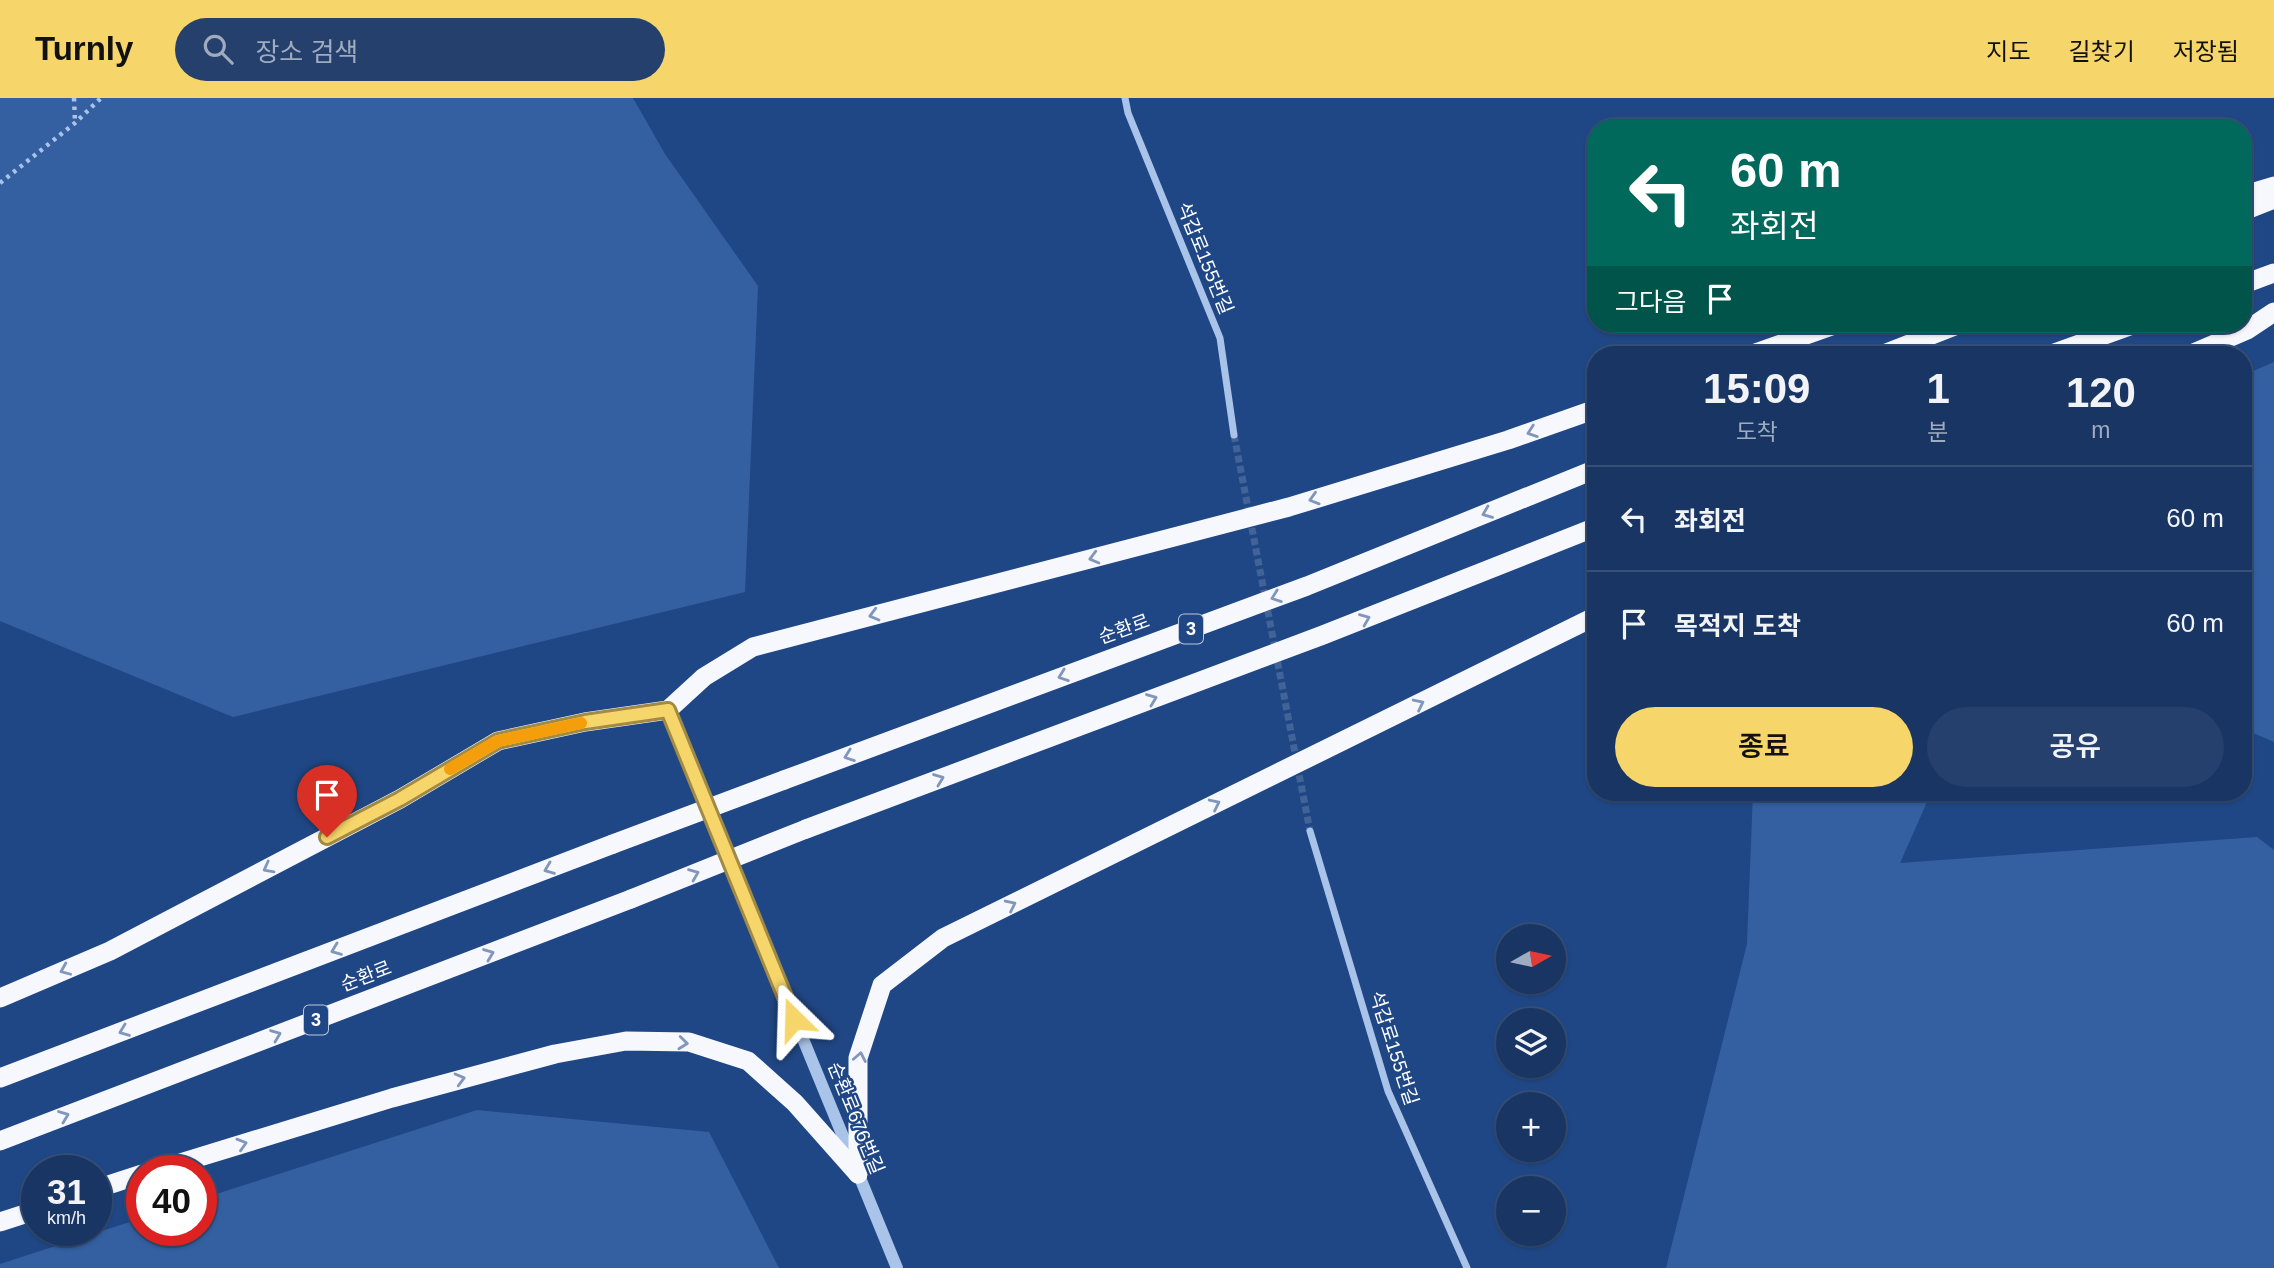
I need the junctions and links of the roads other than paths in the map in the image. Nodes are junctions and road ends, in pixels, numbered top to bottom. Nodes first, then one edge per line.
1 (1125, 98) edge
2 (2274, 186) edge
3 (2252, 193) edge
4 (2274, 199) edge
5 (2252, 208) edge
6 (2274, 273) edge
7 (2252, 281) edge
8 (2274, 312) edge
9 (2252, 327) edge
10 (1812, 333) edge
11 (1937, 333) edge
12 (2110, 333) edge
13 (2240, 333) edge
14 (1775, 346) edge
15 (1904, 346) edge
16 (2074, 346) edge
17 (2210, 346) edge
18 (1587, 412) edge
19 (1234, 435) tunnel mouth
20 (1587, 473) edge
21 (1587, 531) edge
22 (1587, 620) edge
23 (668, 710) junction
24 (1310, 831) tunnel mouth
25 (0, 998) edge
26 (0, 1078) edge
27 (0, 1141) edge
28 (206, 1155) edge
29 (858, 1174) junction
30 (21, 1216) edge
31 (0, 1223) edge
32 (897, 1268) edge
33 (1467, 1268) edge

1 - 19 street, 석갑로155번길
2 - 3 highway
4 - 5 highway
6 - 7 highway
8 - 9 highway
10 - 14 highway
11 - 15 highway
12 - 16 highway
13 - 17 highway
18 -> 23 highway
20 -> 26 highway, 순환로 / 3, bridge
27 -> 21 highway, 순환로 / 3, bridge
29 -> 22 highway
23 -> 25 highway
23 - 29 street, 순환로676번길
24 - 33 street, 석갑로155번길
28 -> 29 highway
29 - 32 street, 순환로676번길
30 - 31 highway

